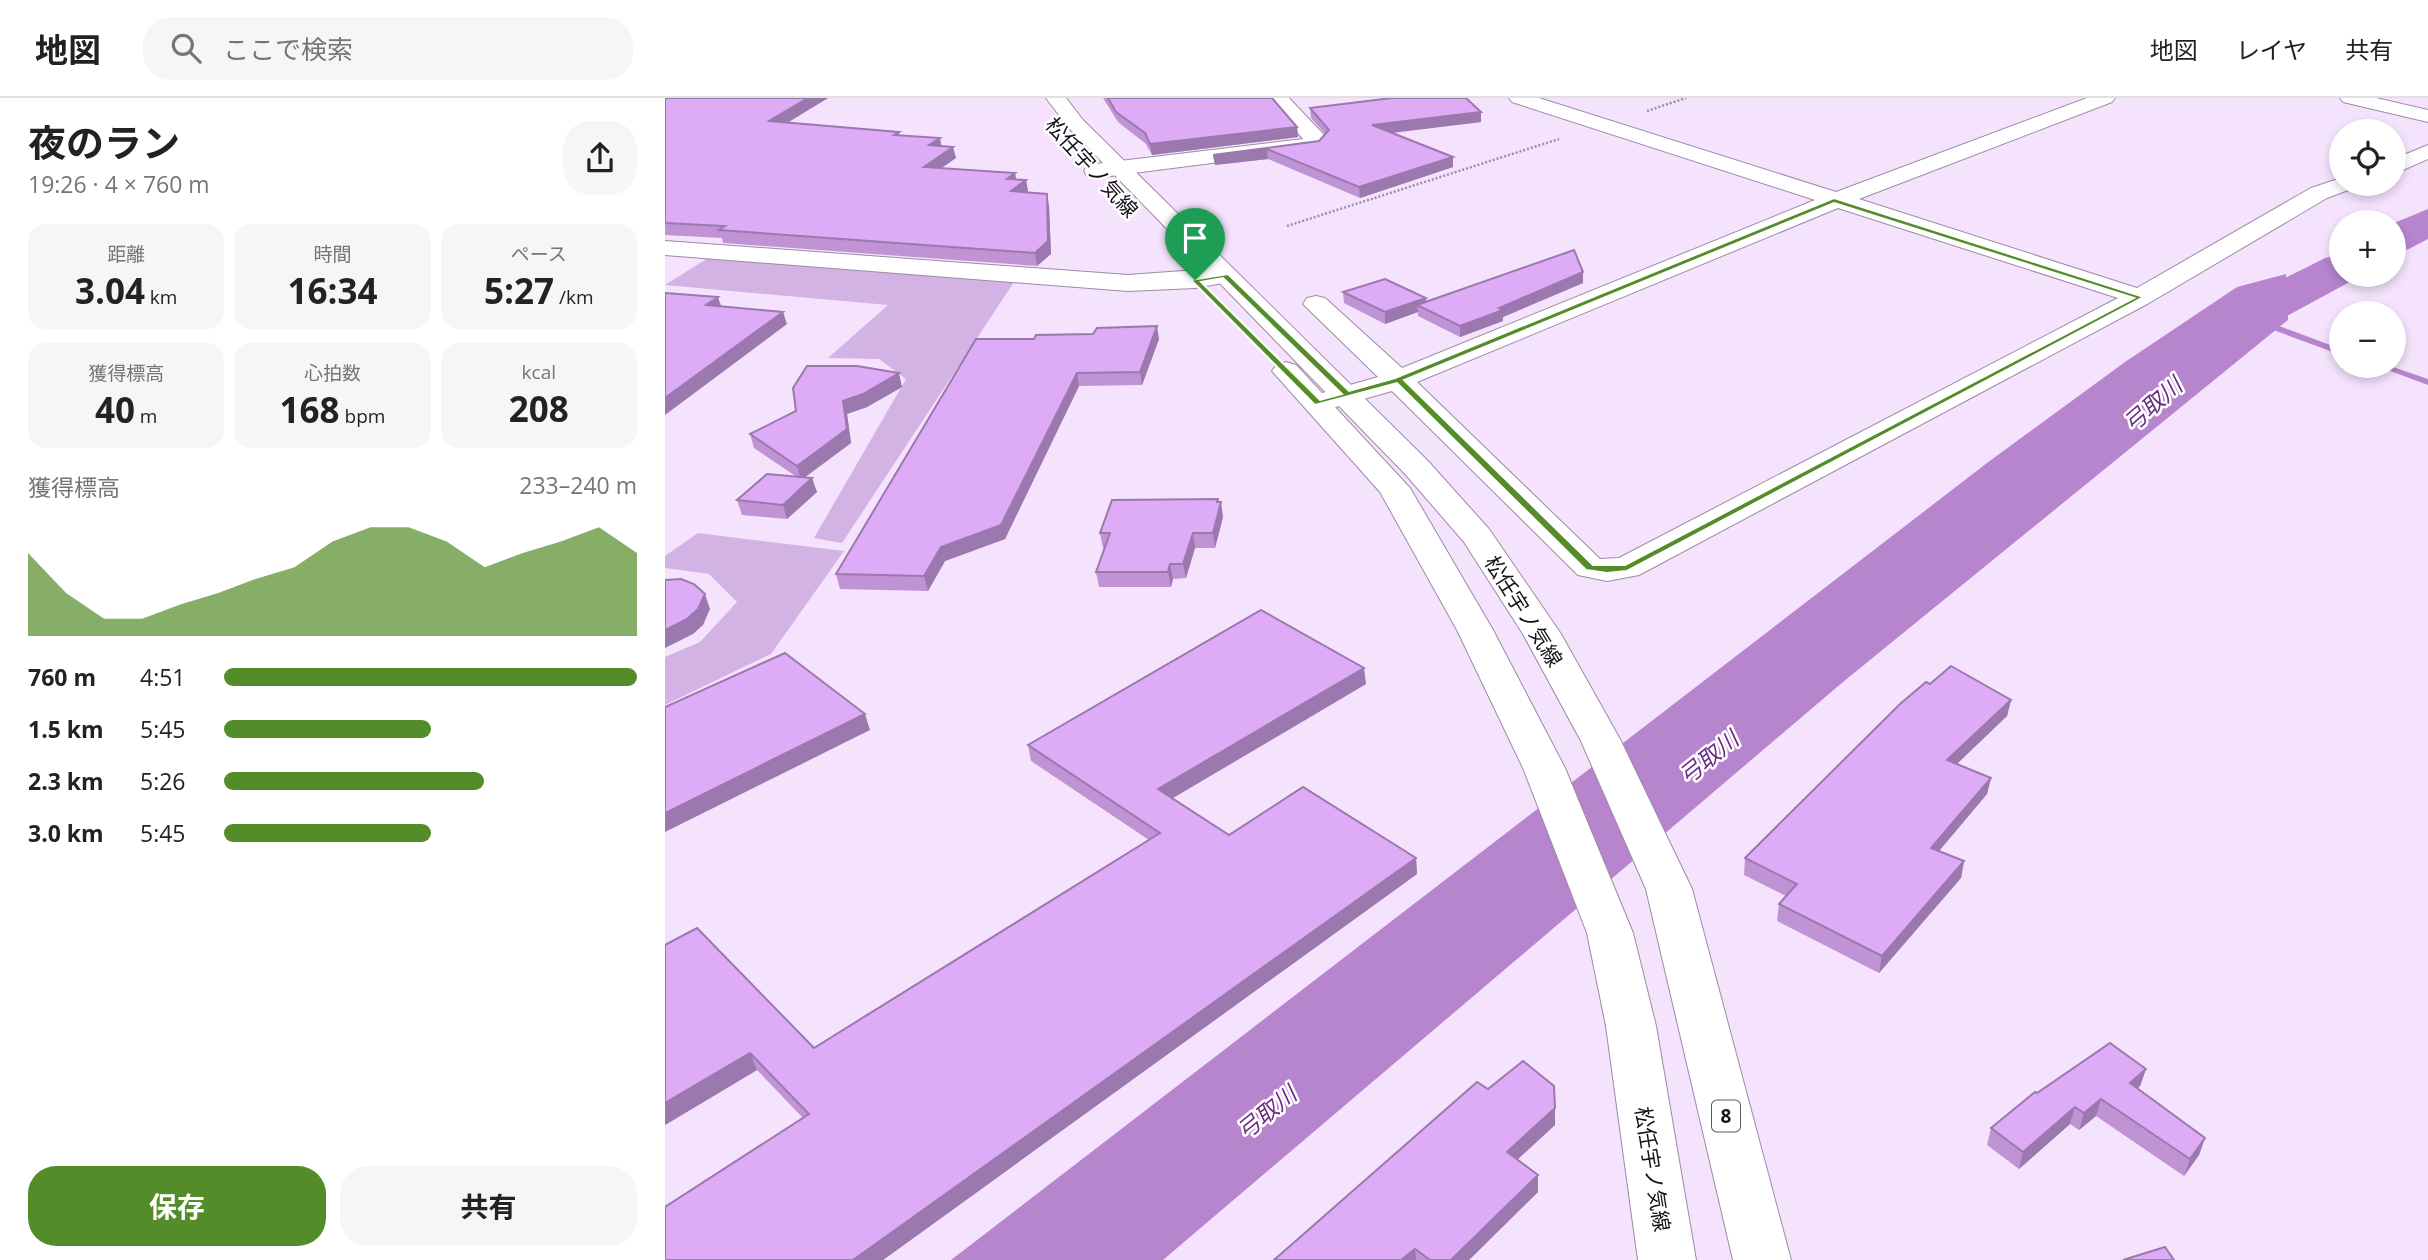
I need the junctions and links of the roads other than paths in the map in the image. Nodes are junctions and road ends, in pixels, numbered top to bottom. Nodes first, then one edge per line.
1 (1032, 98) edge
2 (1056, 98) edge
3 (1519, 98) edge
4 (2105, 98) edge
5 (2350, 98) edge
6 (2376, 98) edge
7 (1284, 105) edge
8 (1315, 109) edge
9 (2428, 110) edge
10 (2428, 116) edge
11 (2428, 151) edge
12 (2406, 161) edge
13 (1107, 169) junction
14 (2329, 190) edge
15 (1834, 201) junction
16 (665, 248) edge
17 (703, 251) junction
18 (665, 275) edge
19 (1225, 275) junction
20 (1195, 280) junction
21 (2140, 297) junction
22 (1316, 303) dead end
23 (1398, 380) junction
24 (1347, 395) junction
25 (1318, 403) junction
26 (1667, 1260) edge
27 (1762, 1260) edge

1 - 13 street, 松任宇ノ気線 / 8
2 - 13 street, 松任宇ノ気線 / 8
3 - 15 street
4 - 15 street
5 - 10 street
6 - 9 street
7 - 8 street
7 - 13 street
11 - 12 street
13 - 19 street, 松任宇ノ気線 / 8
13 - 20 street, 松任宇ノ気線 / 8
14 - 21 street
15 - 21 street
15 - 23 street
16 - 17 street
17 - 18 street
17 - 20 street
19 - 20 street
19 - 24 street, 松任宇ノ気線 / 8
20 - 25 street, 松任宇ノ気線 / 8
21 - 23 street
22 - 23 street
23 - 24 street
24 - 25 street
24 - 27 street, 松任宇ノ気線 / 8
25 - 26 street, 松任宇ノ気線 / 8

